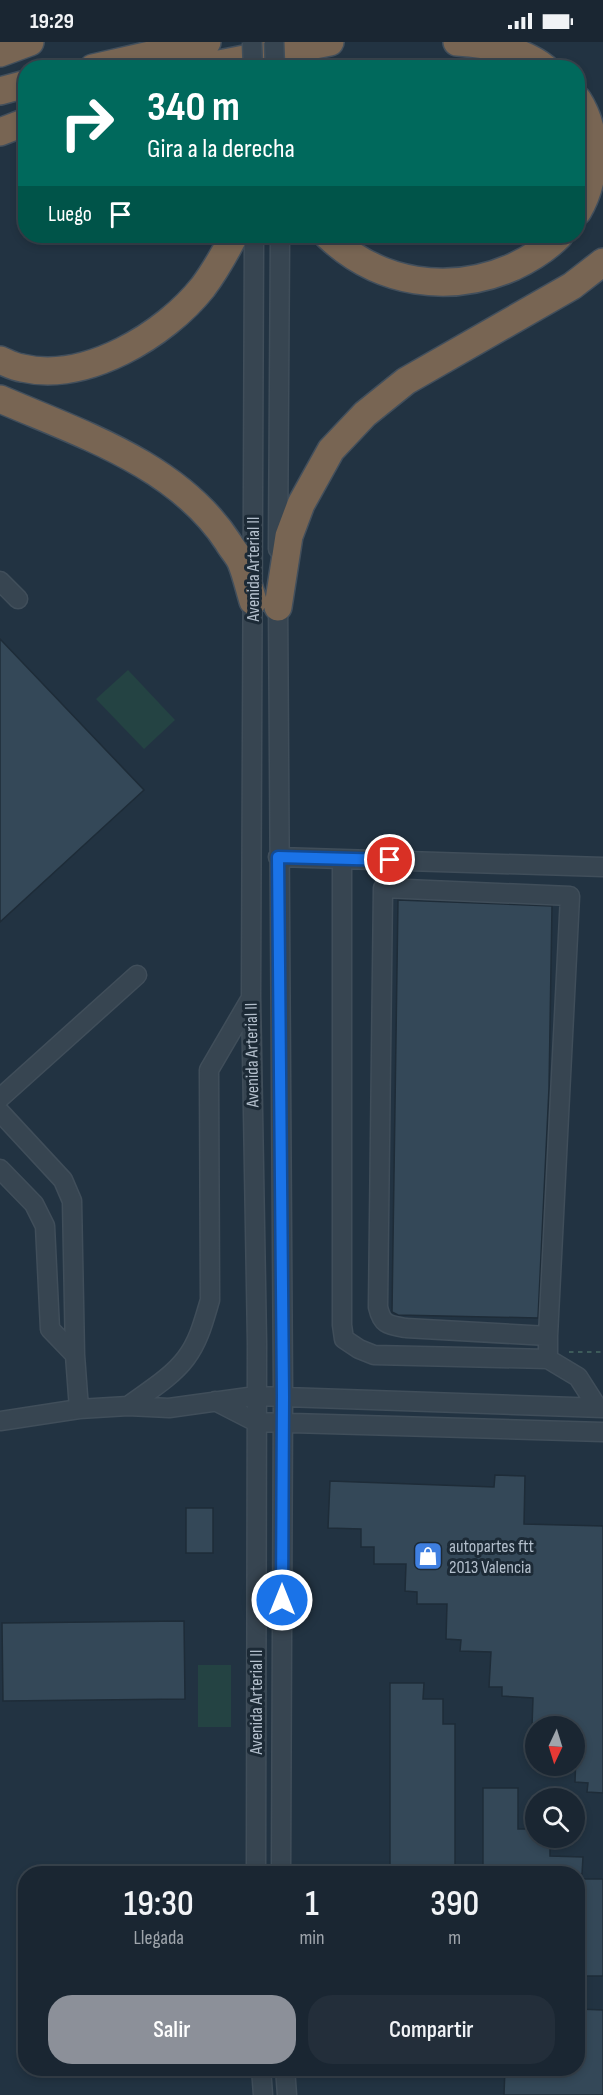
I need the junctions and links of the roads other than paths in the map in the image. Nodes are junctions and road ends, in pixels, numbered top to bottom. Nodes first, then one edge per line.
1 (30, 42) edge
2 (207, 42) edge
3 (252, 42) edge
4 (274, 42) edge
5 (330, 42) edge
6 (457, 42) edge
7 (0, 53) edge
8 (128, 60) edge
9 (239, 60) edge
10 (253, 60) edge
11 (275, 60) edge
12 (532, 60) edge
13 (18, 86) edge
14 (0, 91) edge
15 (18, 111) edge
16 (0, 116) edge
17 (585, 116) edge
18 (18, 125) edge
19 (0, 132) edge
20 (585, 195) edge
21 (230, 243) edge
22 (254, 243) edge
23 (280, 243) edge
24 (337, 243) edge
25 (552, 243) edge
26 (603, 262) edge
27 (0, 360) edge
28 (0, 399) edge
29 (0, 413) edge
30 (85, 435) junction
31 (0, 580) edge
32 (18, 599) dead end
33 (265, 604) junction
34 (278, 857) junction
35 (342, 859) junction
36 (603, 867) edge
37 (137, 975) dead end
38 (251, 996) junction
39 (0, 1098) edge
40 (0, 1112) edge
41 (0, 1169) edge
42 (548, 1349) junction
43 (75, 1355) junction
44 (256, 1396) junction
45 (283, 1396) junction
46 (215, 1401) junction
47 (128, 1406) junction
48 (601, 1408) edge
49 (79, 1409) junction
50 (0, 1421) edge
51 (256, 1422) junction
52 (283, 1422) junction
53 (603, 1432) edge
54 (256, 1866) edge
55 (281, 1866) edge
56 (262, 2076) edge
57 (286, 2076) edge
58 (263, 2095) edge
59 (287, 2095) edge

1 - 7 highway
2 - 8 highway
3 - 10 street, bridge
4 - 11 street, bridge
5 - 9 highway
6 - 12 highway
13 - 14 highway
15 - 16 highway
17 - 20 highway
18 - 19 highway
21 - 27 highway
22 - 33 street, Avenida Arterial II
23 - 33 street, Avenida Arterial II
24 - 25 highway
26 - 33 highway
28 - 30 highway
29 - 30 street
30 - 33 highway
31 - 32 street
33 - 34 street, Avenida Arterial II
33 - 38 street, Avenida Arterial II
34 - 35 street
34 - 45 street, Avenida Arterial II
35 - 36 street
35 - 42 street
37 - 39 street
38 - 44 street, Avenida Arterial II
38 - 47 street
40 - 43 street
41 - 43 street
42 - 42 street
42 - 48 street
43 - 49 street
44 - 45 street
44 - 46 street
44 - 51 street, Avenida Arterial II
45 - 48 street
45 - 52 street, Avenida Arterial II
46 - 47 street
46 - 51 street
47 - 49 street
49 - 50 street
51 - 52 street
51 - 54 street, Avenida Arterial II
52 - 53 street
52 - 55 street, Avenida Arterial II
56 - 58 street
57 - 59 street

